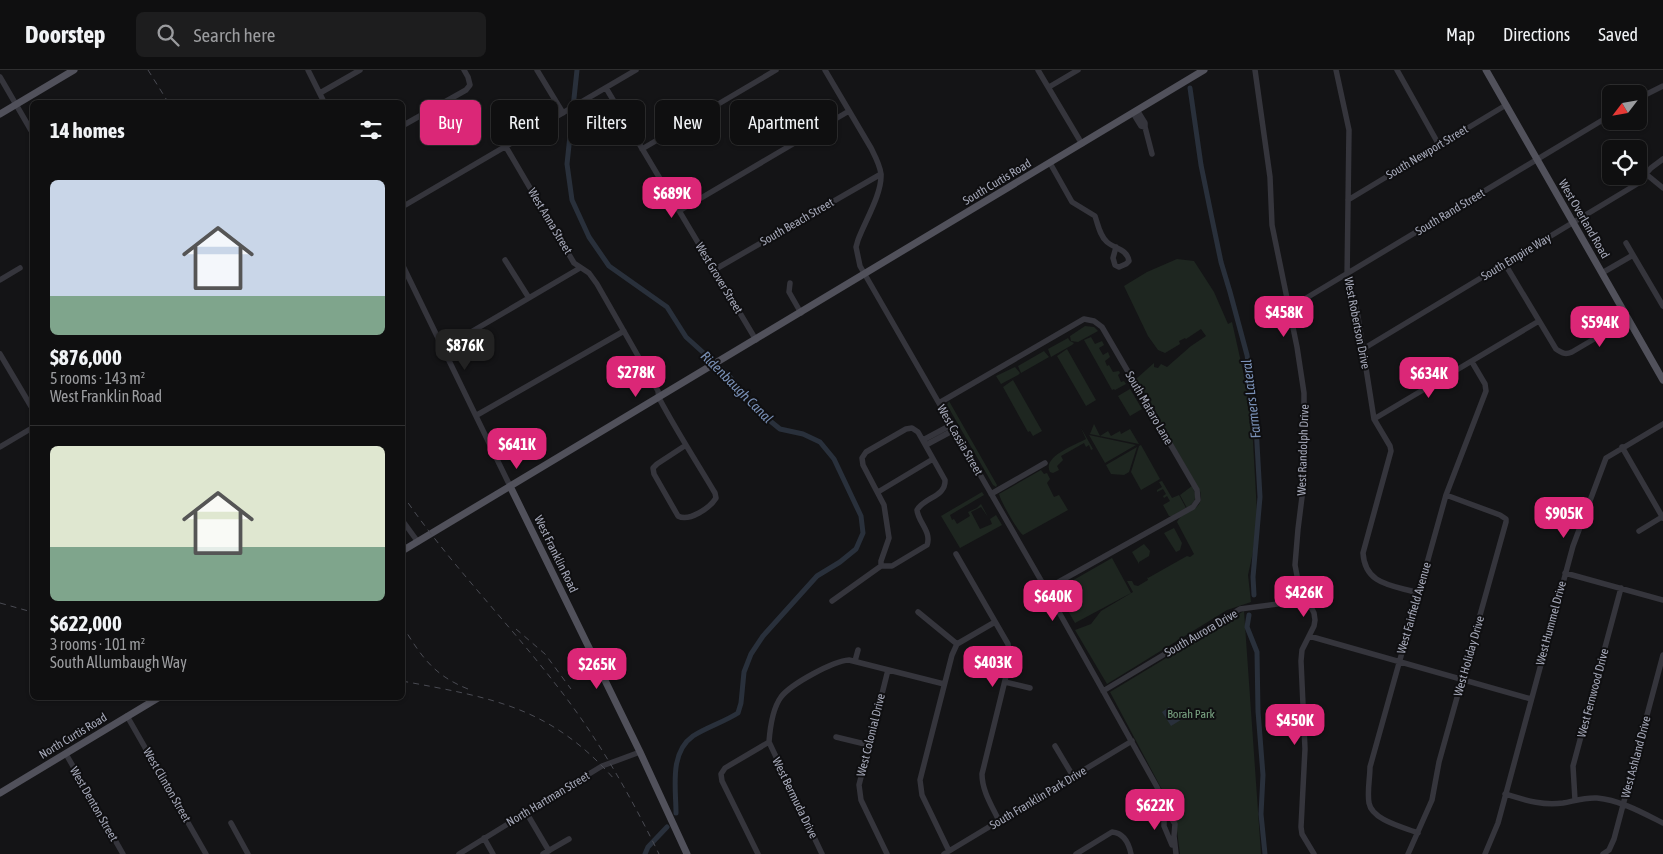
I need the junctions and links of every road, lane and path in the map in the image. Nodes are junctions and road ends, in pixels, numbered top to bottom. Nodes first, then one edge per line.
1 (74, 70) edge
2 (308, 70) edge
3 (360, 70) edge
4 (464, 70) edge
5 (537, 70) edge
6 (776, 70) edge
7 (825, 70) edge
8 (1038, 70) edge
9 (1078, 70) edge
10 (1204, 70) edge
11 (1255, 70) edge
12 (1336, 70) edge
13 (1397, 70) edge
14 (1486, 70) edge
15 (633, 71) edge
16 (0, 77) edge
17 (1663, 86) edge
18 (1049, 87) junction
19 (606, 88) junction
20 (320, 94) junction
21 (1648, 94) edge
22 (323, 100) edge
23 (16, 104) junction
24 (1506, 105) junction
25 (566, 112) junction
26 (849, 112) junction
27 (1135, 112) junction
28 (0, 114) edge
29 (1602, 120) edge
30 (405, 124) edge
31 (30, 128) edge
32 (1082, 144) junction
33 (1438, 145) junction
34 (506, 147) junction
35 (642, 149) junction
36 (1152, 154) dead end
37 (1537, 159) junction
38 (1663, 159) edge
39 (1050, 163) junction
40 (1647, 173) edge
41 (881, 174) junction
42 (1647, 175) edge
43 (1635, 185) edge
44 (1663, 188) edge
45 (1348, 200) junction
46 (405, 205) edge
47 (679, 210) junction
48 (1574, 222) junction
49 (1626, 243) dead end
50 (1116, 247) dead end
51 (1633, 255) junction
52 (506, 260) dead end
53 (1505, 264) junction
54 (20, 268) dead end
55 (580, 268) junction
56 (405, 270) edge
57 (714, 270) junction
58 (1347, 273) junction
59 (1602, 273) junction
60 (865, 274) junction
61 (0, 280) edge
62 (790, 283) dead end
63 (529, 298) junction
64 (1663, 306) edge
65 (1288, 309) junction
66 (801, 313) junction
67 (1628, 319) junction
68 (1539, 321) junction
69 (624, 331) junction
70 (756, 340) junction
71 (442, 349) junction
72 (1364, 349) junction
73 (0, 354) edge
74 (1472, 362) junction
75 (1663, 380) edge
76 (659, 398) junction
77 (939, 403) junction
78 (30, 405) edge
79 (476, 415) junction
80 (1374, 419) junction
81 (1663, 424) edge
82 (952, 427) junction
83 (30, 429) edge
84 (925, 443) junction
85 (686, 445) junction
86 (0, 447) edge
87 (1622, 448) junction
88 (933, 459) junction
89 (1045, 463) dead end
90 (510, 486) junction
91 (878, 492) junction
92 (991, 494) junction
93 (1446, 495) junction
94 (1663, 518) edge
95 (405, 524) edge
96 (1639, 531) dead end
97 (418, 542) junction
98 (405, 550) edge
99 (956, 554) dead end
100 (881, 566) junction
101 (1565, 573) junction
102 (1621, 588) junction
103 (1046, 589) junction
104 (1418, 593) junction
105 (1307, 600) junction
106 (1663, 600) edge
107 (832, 601) dead end
108 (918, 612) dead end
109 (995, 622) junction
110 (1309, 636) junction
111 (957, 644) junction
112 (858, 650) dead end
113 (1663, 656) edge
114 (1399, 661) junction
115 (855, 662) junction
116 (888, 670) junction
117 (1462, 679) junction
118 (1005, 682) junction
119 (944, 684) junction
120 (1030, 688) dead end
121 (1103, 691) junction
122 (1531, 699) junction
123 (155, 700) edge
124 (127, 716) junction
125 (836, 737) dead end
126 (1132, 741) junction
127 (769, 742) junction
128 (869, 745) junction
129 (1055, 746) dead end
130 (640, 752) junction
131 (66, 754) junction
132 (1073, 776) junction
133 (0, 793) edge
134 (1506, 794) junction
135 (1575, 800) junction
136 (1164, 801) junction
137 (1623, 805) junction
138 (526, 812) junction
139 (999, 821) junction
140 (231, 823) dead end
141 (1663, 823) edge
142 (1418, 834) junction
143 (484, 838) junction
144 (569, 839) dead end
145 (546, 852) edge
146 (946, 852) edge
147 (755, 853) edge
148 (123, 854) edge
149 (206, 854) edge
150 (248, 854) edge
151 (459, 854) edge
152 (493, 854) edge
153 (687, 854) edge
154 (822, 854) edge
155 (887, 854) edge
156 (1076, 854) edge
157 (1131, 854) edge
158 (1176, 854) edge
159 (1314, 854) edge
160 (1408, 854) edge
161 (1485, 854) edge
162 (1603, 854) edge

1 - 23 main road
2 - 20 street
3 - 20 street
4 - 30 street
5 - 25 street
6 - 35 street
7 - 26 street
8 - 18 street
9 - 18 street
10 - 27 main road, South Curtis Road
11 - 65 street, West Randolph Drive
12 - 45 street, West Robertson Drive
13 - 33 street
14 - 24 main road, West Overland Road
15 - 19 street
16 - 23 street
17 - 21 street
18 - 32 street
19 - 25 street
19 - 35 street, West Grover Street
20 - 22 street
23 - 28 main road
23 - 31 street
24 - 33 street, South Newport Street
24 - 37 main road, West Overland Road
25 - 34 street
26 - 41 street
26 - 47 street
27 - 32 main road, South Curtis Road
27 - 36 street
29 - 37 street, South Rand Street
32 - 39 main road, South Curtis Road
33 - 45 street, South Newport Street
34 - 46 street
34 - 55 street, West Anna Street
35 - 47 street, West Grover Street
37 - 48 main road, West Overland Road
37 - 58 street, South Rand Street
38 - 40 street, South Empire Way
39 - 50 street
39 - 60 main road, South Curtis Road
41 - 57 street, South Beach Street
41 - 60 street, West Cassia Street
42 - 44 street
43 - 48 street, South Empire Way
45 - 58 street, West Robertson Drive
47 - 57 street, West Grover Street
48 - 53 street, South Empire Way
48 - 59 main road, West Overland Road
49 - 51 street
51 - 59 street
51 - 64 street
52 - 63 street
53 - 68 street
53 - 72 street, South Empire Way
54 - 61 street
55 - 63 street
55 - 69 street, West Anna Street
56 - 71 street, West Franklin Road
57 - 70 street, West Grover Street
58 - 65 street, South Rand Street
58 - 72 street, West Robertson Drive
59 - 67 main road, West Overland Road
60 - 66 main road, South Curtis Road
60 - 77 street, West Cassia Street
62 - 66 street
63 - 71 street
65 - 105 street, West Randolph Drive
66 - 70 main road, South Curtis Road
67 - 68 street
67 - 75 main road, West Overland Road
68 - 74 street
69 - 76 street, West Anna Street
69 - 79 street
70 - 76 main road, South Curtis Road
71 - 79 street, West Franklin Road
72 - 80 street, West Robertson Drive
73 - 78 street
74 - 80 street
74 - 93 street, West Fairfield Avenue
76 - 85 street, West Anna Street
76 - 90 main road, South Curtis Road
77 - 82 street, West Cassia Street
77 - 103 street, South Mataro Lane
79 - 90 street, West Franklin Road
80 - 104 street, West Robertson Drive
81 - 87 street, West Hummel Drive
82 - 84 street
82 - 92 street, West Cassia Street
83 - 86 street
84 - 88 street
84 - 91 street
85 - 85 street, West Anna Street
87 - 94 street
87 - 101 street, West Hummel Drive
88 - 91 street
88 - 100 street
89 - 92 street
90 - 97 main road, South Curtis Road
90 - 130 main road, West Franklin Road
91 - 100 street
92 - 103 street, West Cassia Street
93 - 104 street, West Fairfield Avenue
93 - 117 street, West Holiday Drive
94 - 96 street
95 - 97 street
97 - 98 main road
99 - 109 street
100 - 107 street
101 - 102 street
101 - 122 street, West Hummel Drive
102 - 106 street
102 - 135 street, West Fernwood Drive
103 - 121 street, West Cassia Street
104 - 114 street, West Fairfield Avenue
105 - 110 street, West Randolph Drive
105 - 121 street, South Aurora Drive
108 - 111 street
109 - 111 street
109 - 118 street
110 - 114 street
110 - 159 street, West Randolph Drive
111 - 119 street
112 - 115 street
113 - 137 street, West Ashland Drive
114 - 117 street
114 - 142 street, West Fairfield Avenue
115 - 116 street
115 - 127 street
116 - 119 street
116 - 128 street, West Colonial Drive
117 - 122 street
117 - 142 street, West Holiday Drive
118 - 120 street
118 - 139 street
119 - 146 street
121 - 126 street, West Cassia Street
122 - 134 street, West Hummel Drive
123 - 124 main road, North Curtis Road
124 - 131 main road, North Curtis Road
124 - 149 street, West Clinton Street
125 - 128 street
126 - 132 street, South Franklin Park Drive
126 - 136 street, West Cassia Street
127 - 147 street
127 - 154 street, West Bermuda Drive
128 - 155 street, West Colonial Drive
129 - 132 street
130 - 138 street, North Hartman Street
130 - 153 main road, West Franklin Road
131 - 133 main road, North Curtis Road
131 - 148 street, West Denton Street
132 - 139 street, South Franklin Park Drive
134 - 135 street
134 - 161 street, West Hummel Drive
135 - 137 street
136 - 158 street
136 - 158 street, West Cassia Street
137 - 141 street
137 - 162 street, West Ashland Drive
138 - 143 street, North Hartman Street
138 - 145 street
139 - 146 street, South Franklin Park Drive
140 - 150 street
142 - 160 street, West Holiday Drive
143 - 151 street, North Hartman Street
143 - 152 street
144 - 145 street
156 - 157 street

